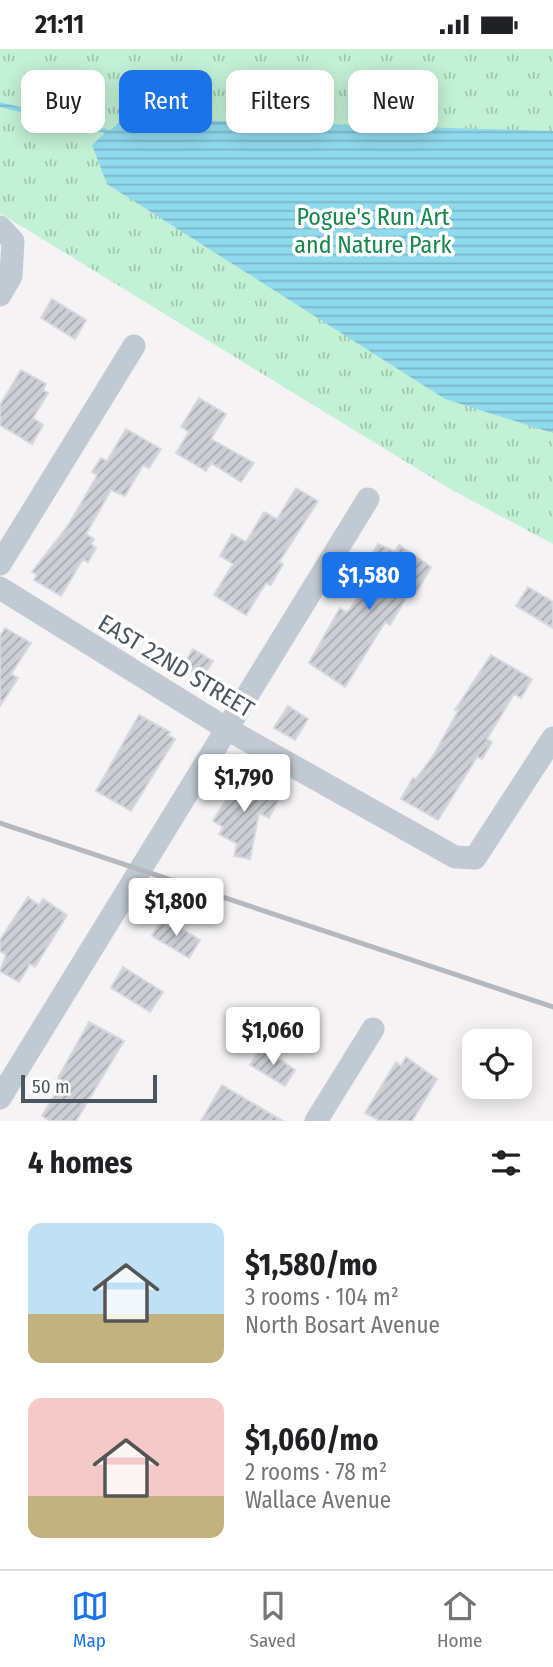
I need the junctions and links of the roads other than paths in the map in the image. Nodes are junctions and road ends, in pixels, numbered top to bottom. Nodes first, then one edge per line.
1 (0, 227) edge
2 (0, 295) edge
3 (134, 346) dead end
4 (368, 499) dead end
5 (0, 563) edge
6 (0, 588) edge
7 (227, 729) junction
8 (553, 738) edge
9 (373, 1029) dead end
10 (0, 1098) edge
11 (316, 1121) edge

1 - 2 street
3 - 5 street
4 - 7 street
6 - 7 street, EAST 22ND STREET
7 - 8 street, EAST 22ND STREET
7 - 10 street
9 - 11 street

